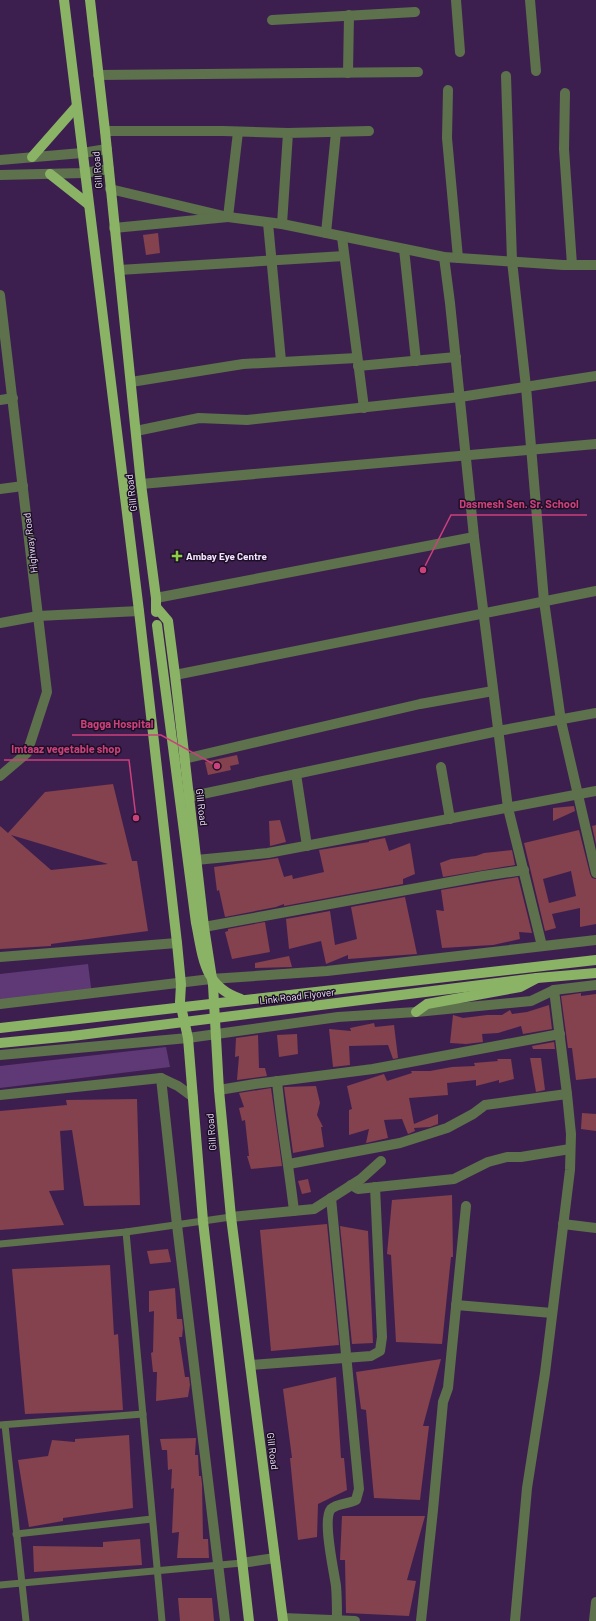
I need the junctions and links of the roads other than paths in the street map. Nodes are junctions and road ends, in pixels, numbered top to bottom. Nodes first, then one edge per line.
1 (64, 0) edge
2 (90, 0) edge
3 (456, 0) edge
4 (530, 0) edge
5 (415, 12) dead end
6 (350, 15) junction
7 (272, 20) dead end
8 (460, 52) dead end
9 (536, 71) dead end
10 (348, 72) junction
11 (418, 72) dead end
12 (98, 75) junction
13 (506, 76) dead end
14 (448, 90) dead end
15 (565, 93) dead end
16 (76, 107) junction
17 (105, 131) junction
18 (238, 132) junction
19 (336, 132) junction
20 (369, 132) dead end
21 (288, 134) junction
22 (107, 149) junction
23 (82, 153) junction
24 (32, 157) junction
25 (0, 160) edge
26 (109, 169) junction
27 (84, 173) junction
28 (50, 174) junction
29 (0, 175) edge
30 (110, 189) junction
31 (88, 204) junction
32 (228, 217) junction
33 (268, 223) junction
34 (282, 224) junction
35 (114, 228) junction
36 (326, 233) junction
37 (342, 236) junction
38 (404, 249) junction
39 (344, 256) junction
40 (444, 257) junction
41 (458, 258) junction
42 (272, 261) junction
43 (512, 262) junction
44 (572, 265) junction
45 (596, 265) edge
46 (119, 270) junction
47 (0, 295) edge
48 (456, 357) junction
49 (281, 361) junction
50 (416, 361) junction
51 (4, 362) edge
52 (358, 362) junction
53 (596, 376) edge
54 (131, 382) junction
55 (526, 387) junction
56 (460, 397) junction
57 (13, 398) junction
58 (0, 400) edge
59 (364, 408) junction
60 (136, 431) junction
61 (596, 444) edge
62 (530, 450) junction
63 (465, 455) junction
64 (141, 484) junction
65 (23, 486) junction
66 (0, 489) edge
67 (474, 537) junction
68 (596, 591) edge
69 (544, 601) junction
70 (156, 602) junction
71 (139, 611) junction
72 (483, 613) junction
73 (38, 616) junction
74 (0, 623) edge
75 (175, 675) junction
76 (493, 691) junction
77 (596, 713) edge
78 (561, 720) junction
79 (498, 731) junction
80 (184, 759) junction
81 (441, 767) dead end
82 (2, 773) edge
83 (296, 774) junction
84 (596, 791) edge
85 (577, 795) junction
86 (188, 797) junction
87 (508, 808) junction
88 (450, 819) junction
89 (307, 846) junction
90 (196, 860) junction
91 (524, 870) junction
92 (596, 873) edge
93 (204, 927) junction
94 (596, 940) edge
95 (176, 943) junction
96 (542, 946) junction
97 (0, 957) edge
98 (596, 960) edge
99 (596, 973) edge
100 (537, 978) junction
101 (211, 979) junction
102 (181, 984) junction
103 (596, 985) edge
104 (554, 990) junction
105 (244, 1000) junction
106 (0, 1004) edge
107 (416, 1012) junction
108 (0, 1028) edge
109 (215, 1034) junction
110 (560, 1034) junction
111 (188, 1038) junction
112 (0, 1043) edge
113 (0, 1055) edge
114 (162, 1078) junction
115 (277, 1081) junction
116 (219, 1090) junction
117 (0, 1094) edge
118 (567, 1094) junction
119 (193, 1097) junction
120 (570, 1149) junction
121 (381, 1160) dead end
122 (289, 1164) junction
123 (351, 1185) junction
124 (375, 1187) junction
125 (331, 1198) junction
126 (466, 1206) dead end
127 (294, 1211) junction
128 (231, 1217) junction
129 (203, 1221) junction
130 (563, 1224) junction
131 (177, 1225) junction
132 (596, 1228) edge
133 (126, 1232) junction
134 (0, 1244) edge
135 (456, 1305) junction
136 (552, 1313) junction
137 (347, 1358) junction
138 (250, 1365) junction
139 (143, 1414) junction
140 (2, 1425) edge
141 (152, 1518) junction
142 (16, 1534) junction
143 (275, 1558) junction
144 (242, 1563) junction
145 (218, 1565) junction
146 (157, 1571) junction
147 (21, 1583) junction
148 (0, 1584) edge
149 (596, 1602) edge
150 (283, 1619) edge
151 (337, 1620) junction
152 (26, 1621) edge
153 (162, 1621) edge
154 (224, 1621) edge
155 (249, 1621) edge
156 (355, 1621) edge
157 (421, 1621) edge
158 (515, 1621) edge
159 (594, 1621) edge

1 - 16 main road, Gill Road
2 - 12 main road, Gill Road
3 - 8 street
4 - 9 street
5 - 6 street
6 - 7 street
6 - 10 street
10 - 11 street
10 - 12 street
12 - 17 main road, Gill Road
13 - 43 street
14 - 41 street
15 - 44 street
16 - 23 main road, Gill Road
16 - 24 main road
17 - 18 street
17 - 22 main road, Gill Road
18 - 21 street
18 - 32 street
19 - 20 street
19 - 21 street
19 - 36 street
21 - 34 street
22 - 23 street
22 - 26 main road, Gill Road
23 - 24 street
23 - 27 main road, Gill Road
24 - 25 street
26 - 27 street
26 - 30 main road, Gill Road
27 - 28 street
27 - 31 main road, Gill Road
28 - 29 street
28 - 31 main road
30 - 32 street
30 - 35 main road, Gill Road
31 - 71 main road, Gill Road
32 - 33 street
32 - 35 street
33 - 34 street
33 - 42 street
34 - 36 street
35 - 46 main road, Gill Road
36 - 37 street
37 - 38 street
37 - 39 street
38 - 40 street
38 - 50 street
39 - 42 street
39 - 52 street
40 - 41 street
40 - 48 street
41 - 43 street
42 - 46 street
42 - 49 street
43 - 44 street
43 - 55 street
44 - 45 street
46 - 54 main road, Gill Road
47 - 51 street, Highway Road
48 - 50 street
48 - 56 street
49 - 52 street
49 - 54 street
50 - 52 street
51 - 57 street, Highway Road
52 - 59 street
53 - 55 street
54 - 60 main road, Gill Road
55 - 56 street
55 - 62 street
56 - 59 street
56 - 63 street
57 - 58 street
57 - 65 street, Highway Road
59 - 60 street
60 - 64 main road, Gill Road
61 - 62 street
62 - 63 street
62 - 69 street
63 - 64 street
63 - 67 street
64 - 70 main road, Gill Road
65 - 66 street
65 - 73 street, Highway Road
67 - 70 street
67 - 72 street
68 - 69 street
69 - 72 street
69 - 78 street
70 - 75 main road, Gill Road
70 - 105 main road, bridge
71 - 73 street
71 - 95 main road, Gill Road
72 - 75 street
72 - 76 street
73 - 74 street
73 - 82 street, Highway Road
75 - 80 main road, Gill Road
76 - 79 street
76 - 80 street
77 - 78 street
78 - 79 street
78 - 85 street
79 - 83 street
79 - 87 street
80 - 86 main road, Gill Road
81 - 88 street
83 - 86 street
83 - 89 street
84 - 85 street
85 - 87 street
85 - 92 street
86 - 90 main road, Gill Road
87 - 88 street
87 - 91 street
88 - 89 street
89 - 90 street
90 - 93 main road, Gill Road
91 - 93 street
91 - 96 street
93 - 101 main road, Gill Road
94 - 96 street
95 - 97 street
95 - 102 main road, Gill Road
96 - 101 street
98 - 105 main road, Link Road Flyover, bridge
99 - 100 main road, Link Road Flyover, bridge
100 - 107 main road
100 - 112 main road, Link Road Flyover, bridge
101 - 102 street
101 - 109 main road, Gill Road
102 - 106 street
102 - 111 main road, Gill Road
103 - 104 street
104 - 107 street
104 - 110 street
105 - 108 main road, Link Road Flyover, bridge
107 - 109 street
109 - 111 street
109 - 116 main road, Gill Road
110 - 115 street
110 - 118 street
111 - 113 street
111 - 119 main road, Gill Road
114 - 117 street
114 - 119 street
114 - 131 street
115 - 116 street
115 - 122 street
116 - 128 main road, Gill Road
118 - 120 street
118 - 122 street
119 - 129 main road, Gill Road
120 - 124 street
120 - 130 street
121 - 123 street
122 - 127 street
123 - 124 street
123 - 125 street
124 - 137 street
125 - 127 street
125 - 137 street
126 - 135 street
127 - 128 street
128 - 129 lane
128 - 138 main road, Gill Road
129 - 131 lane
129 - 144 main road, Gill Road
130 - 132 street
130 - 136 street
131 - 133 lane
131 - 145 street
133 - 134 lane
133 - 139 lane
135 - 136 street
135 - 157 street
136 - 158 street
137 - 138 street
137 - 151 street
138 - 143 main road, Gill Road
139 - 140 lane
139 - 141 lane
140 - 142 lane
141 - 142 lane
141 - 146 lane
142 - 147 lane
143 - 144 street
143 - 150 main road, Gill Road
144 - 145 lane
144 - 155 main road, Gill Road
145 - 146 lane
145 - 154 street
146 - 147 lane
146 - 153 lane
147 - 148 lane
147 - 152 lane
149 - 159 street
150 - 151 street
151 - 156 street

